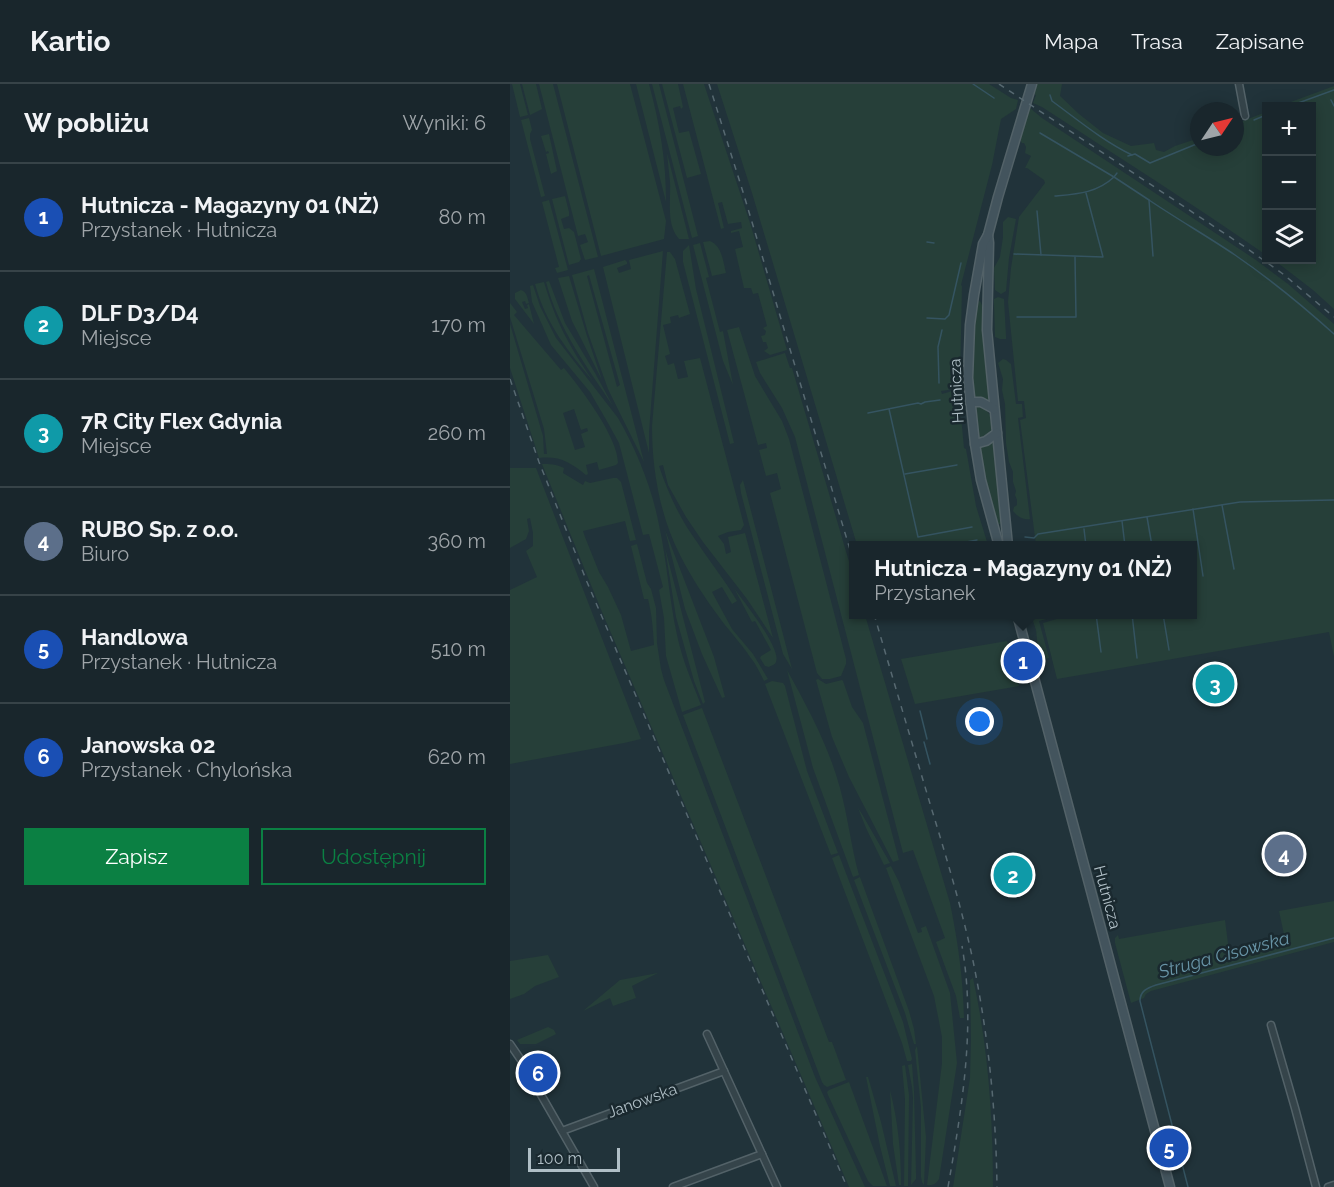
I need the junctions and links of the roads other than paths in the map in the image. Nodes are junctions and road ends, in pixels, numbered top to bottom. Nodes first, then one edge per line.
1 (1239, 84) edge
2 (1031, 86) edge
3 (1245, 116) dead end
4 (988, 235) junction
5 (974, 295) junction
6 (987, 298) junction
7 (970, 402) junction
8 (994, 409) junction
9 (997, 433) junction
10 (975, 444) junction
11 (1006, 527) junction
12 (994, 530) junction
13 (997, 541) edge
14 (1007, 541) edge
15 (1018, 619) edge
16 (1271, 1025) dead end
17 (707, 1034) dead end
18 (510, 1044) edge
19 (724, 1071) junction
20 (562, 1131) junction
21 (762, 1154) junction
22 (1334, 1185) edge
23 (594, 1187) edge
24 (673, 1187) edge
25 (777, 1187) edge
26 (1170, 1187) edge
27 (1316, 1187) edge
28 (1328, 1187) edge

1 - 3 street
2 - 4 main road, Hutnicza
4 - 5 main road, Hutnicza
4 - 6 main road, Hutnicza
5 - 6 main road
5 - 7 main road, Hutnicza
6 - 8 main road, Hutnicza
7 - 8 main road
7 - 10 main road, Hutnicza
8 - 9 main road, Hutnicza
9 - 10 main road
9 - 11 main road, Hutnicza
10 - 12 main road, Hutnicza
11 - 12 main road
11 - 14 main road, Hutnicza
12 - 13 main road, Hutnicza
15 - 26 main road, Hutnicza
16 - 27 street
17 - 19 street
18 - 20 street
19 - 20 street, Janowska
19 - 21 street
20 - 23 street
21 - 24 street
21 - 25 street
22 - 28 street

